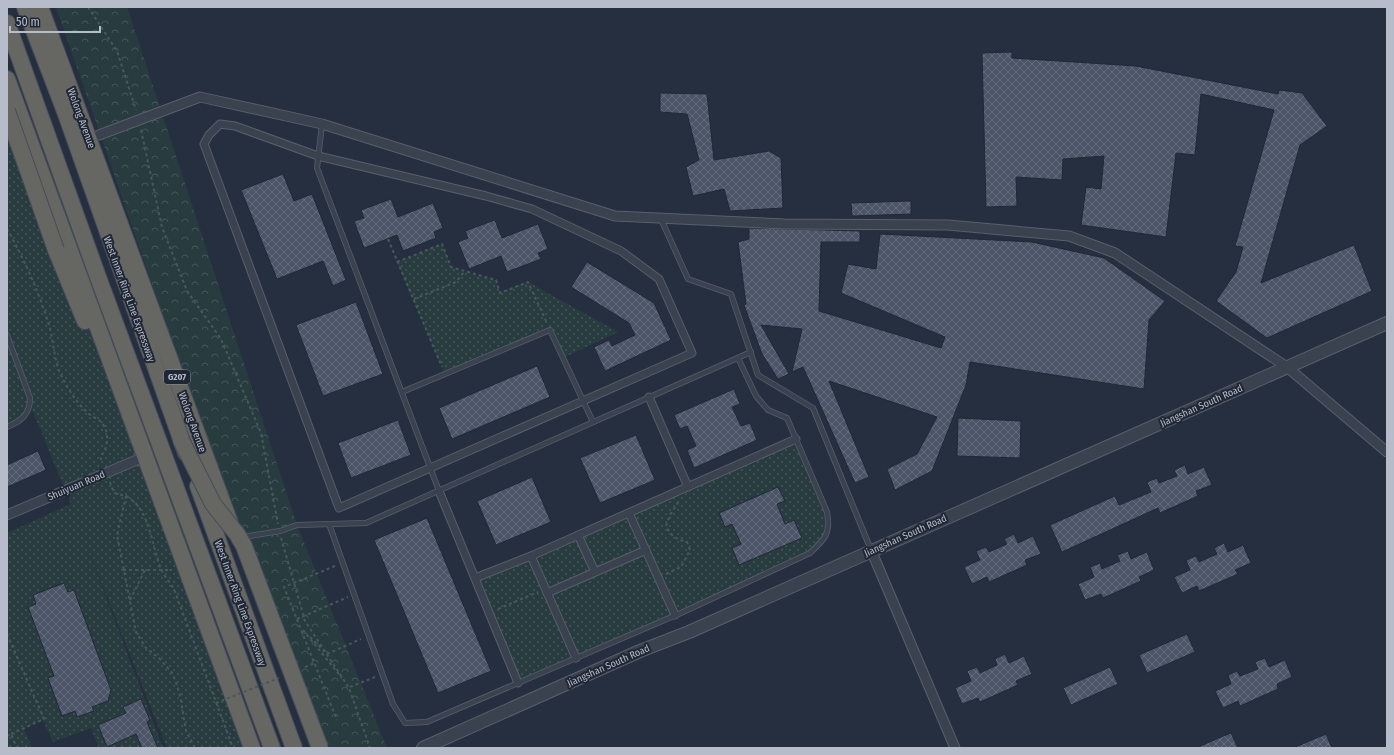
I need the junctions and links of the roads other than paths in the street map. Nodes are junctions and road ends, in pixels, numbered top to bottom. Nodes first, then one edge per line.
1 (25, 7) edge
2 (40, 7) edge
3 (51, 7) edge
4 (7, 22) edge
5 (7, 79) edge
6 (11, 117) edge
7 (322, 124) junction
8 (99, 135) junction
9 (318, 156) junction
10 (661, 218) junction
11 (146, 294) junction
12 (1387, 323) edge
13 (7, 335) edge
14 (751, 352) junction
15 (738, 358) junction
16 (1287, 367) junction
17 (402, 392) junction
18 (649, 397) junction
19 (584, 402) junction
20 (593, 422) junction
21 (7, 427) edge
22 (137, 432) junction
23 (796, 439) junction
24 (181, 440) junction
25 (1387, 452) edge
26 (146, 456) junction
27 (431, 470) junction
28 (688, 487) junction
29 (439, 491) junction
30 (629, 513) junction
31 (7, 515) edge
32 (329, 524) junction
33 (578, 535) junction
34 (235, 538) junction
35 (646, 550) junction
36 (871, 550) junction
37 (531, 556) junction
38 (595, 572) junction
39 (475, 578) junction
40 (546, 591) junction
41 (675, 615) junction
42 (576, 658) junction
43 (518, 683) junction
44 (250, 687) junction
45 (252, 748) edge
46 (264, 748) edge
47 (272, 748) edge
48 (294, 748) edge
49 (312, 748) edge
50 (320, 748) edge
51 (423, 748) edge
52 (955, 748) edge

1 - 24 highway, West Inner Ring Line Expressway
2 - 11 highway, Wolong Avenue / G207
3 - 8 highway
4 - 44 highway, West Inner Ring Line Expressway
5 - 6 highway
6 - 22 highway
6 - 22 highway, bridge
7 - 8 street
7 - 9 lane
7 - 10 street
8 - 11 highway
9 - 17 lane
9 - 19 street
9 - 27 street
10 - 14 lane
10 - 16 street
11 - 34 highway, Wolong Avenue / G207
12 - 16 street, Jiangshan South Road
13 - 21 lane
14 - 15 lane
14 - 36 lane
15 - 18 lane
15 - 23 lane
16 - 25 street
16 - 36 street, Jiangshan South Road
17 - 19 lane
17 - 27 lane
18 - 20 lane
18 - 28 street
19 - 20 lane
19 - 27 street
20 - 29 lane
22 - 26 highway
23 - 28 street
23 - 41 lane
24 - 48 highway, West Inner Ring Line Expressway, bridge
24 - 50 highway, bridge
26 - 31 street, Shuiyuan Road
26 - 45 highway
27 - 29 lane
28 - 30 street
29 - 32 lane
29 - 39 street
30 - 33 street
30 - 35 street
32 - 34 lane
32 - 43 lane
33 - 37 street
33 - 38 street
34 - 49 highway, Wolong Avenue / G207
35 - 38 street
35 - 41 street
36 - 51 street, Jiangshan South Road
36 - 52 street
37 - 39 street
37 - 40 street
38 - 40 street
39 - 43 street
40 - 42 street
41 - 42 lane
42 - 43 lane
44 - 46 highway
44 - 47 highway, West Inner Ring Line Expressway

